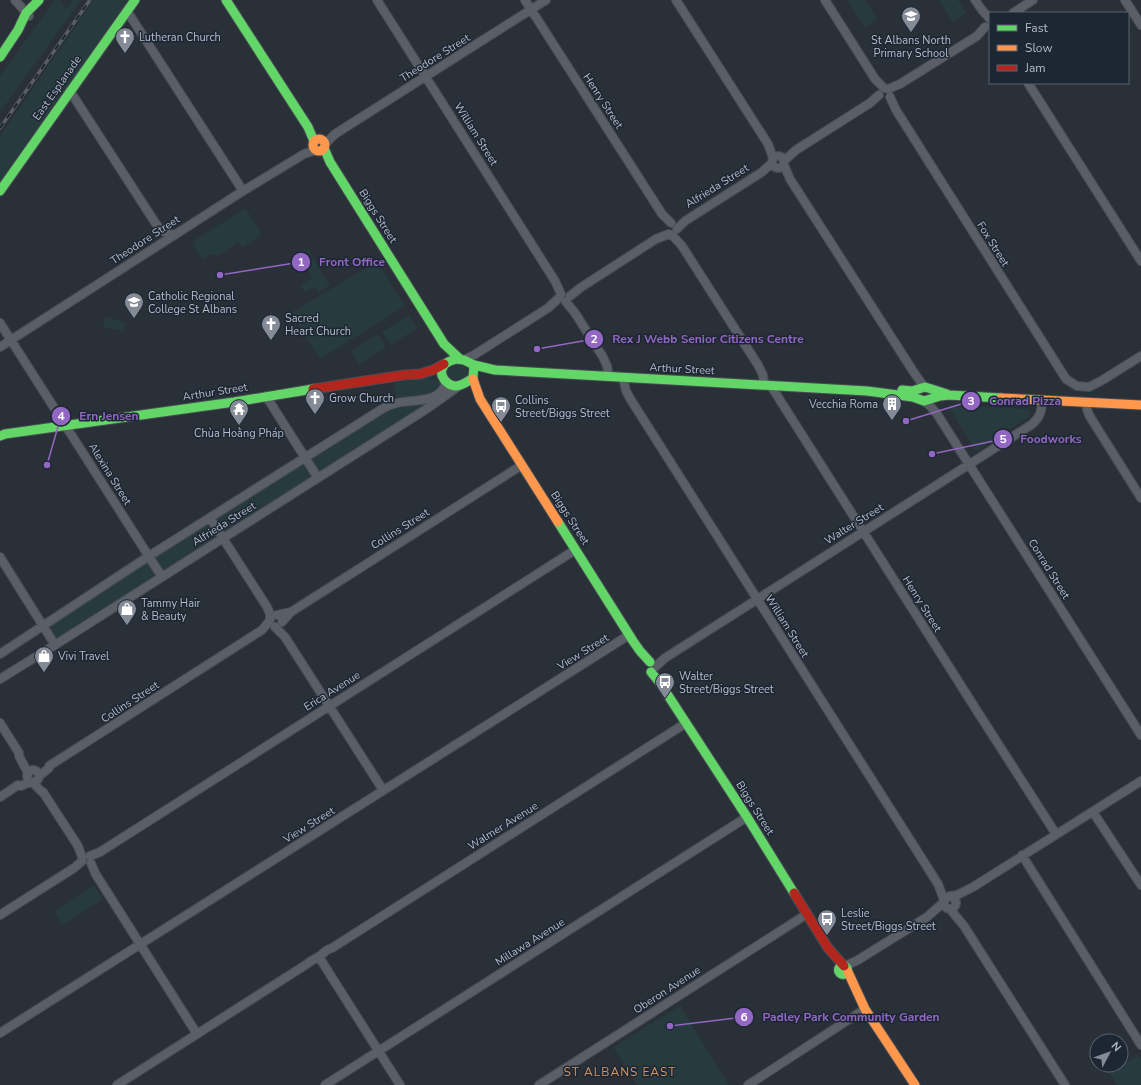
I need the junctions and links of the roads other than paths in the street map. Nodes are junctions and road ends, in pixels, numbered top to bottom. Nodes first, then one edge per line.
1 (15, 0) edge
2 (40, 0) edge
3 (135, 0) edge
4 (226, 0) edge
5 (377, 0) edge
6 (525, 0) edge
7 (546, 0) edge
8 (676, 0) edge
9 (825, 0) edge
10 (975, 0) edge
11 (1033, 0) edge
12 (1125, 0) edge
13 (531, 10) junction
14 (127, 11) junction
15 (1015, 12) edge
16 (27, 14) junction
17 (988, 25) edge
18 (1141, 25) edge
19 (0, 57) edge
20 (426, 76) junction
21 (1029, 84) edge
22 (70, 91) junction
23 (885, 94) junction
24 (319, 144) junction
25 (779, 162) junction
26 (0, 191) edge
27 (243, 191) junction
28 (156, 224) junction
29 (672, 229) junction
30 (175, 235) junction
31 (157, 246) junction
32 (1141, 261) edge
33 (565, 297) junction
34 (0, 323) edge
35 (11, 340) junction
36 (444, 344) junction
37 (0, 348) edge
38 (481, 350) junction
39 (1141, 356) edge
40 (462, 359) junction
41 (445, 363) junction
42 (473, 364) junction
43 (495, 370) junction
44 (420, 374) junction
45 (609, 377) junction
46 (623, 377) junction
47 (473, 378) junction
48 (445, 380) junction
49 (767, 385) junction
50 (461, 386) junction
51 (922, 389) junction
52 (867, 391) junction
53 (949, 395) junction
54 (266, 396) junction
55 (480, 399) junction
56 (927, 399) junction
57 (1042, 400) junction
58 (1086, 402) junction
59 (1141, 405) edge
60 (66, 426) junction
61 (0, 431) edge
62 (13, 434) junction
63 (0, 436) edge
64 (305, 458) junction
65 (522, 465) junction
66 (970, 465) junction
67 (318, 478) junction
68 (1141, 498) edge
69 (210, 518) junction
70 (863, 532) junction
71 (223, 539) junction
72 (575, 550) junction
73 (149, 556) junction
74 (0, 557) edge
75 (162, 577) junction
76 (757, 599) junction
77 (276, 621) junction
78 (42, 625) junction
79 (629, 635) junction
80 (55, 645) junction
81 (0, 654) edge
82 (651, 666) junction
83 (0, 679) edge
84 (330, 706) junction
85 (0, 723) edge
86 (686, 723) junction
87 (1141, 735) edge
88 (33, 776) junction
89 (1141, 780) edge
90 (383, 790) junction
91 (0, 797) edge
92 (1093, 812) junction
93 (747, 817) junction
94 (1056, 834) junction
95 (1022, 855) junction
96 (87, 860) junction
97 (1141, 885) edge
98 (949, 903) junction
99 (807, 914) junction
100 (0, 915) edge
101 (140, 945) junction
102 (320, 959) junction
103 (844, 970) junction
104 (865, 1010) junction
105 (0, 1033) edge
106 (197, 1034) junction
107 (1141, 1045) edge
108 (379, 1051) junction
109 (117, 1085) edge
110 (325, 1085) edge
111 (400, 1085) edge
112 (539, 1085) edge
113 (748, 1085) edge
114 (915, 1085) edge
115 (1065, 1085) edge

1 - 16 street
2 - 16 street
3 - 14 street, East Esplanade
4 - 24 street, Biggs Street
5 - 20 street, William Street
6 - 13 street, Henry Street
7 - 13 street, Theodore Street
8 - 25 street
9 - 23 street, Fox Street
10 - 17 street
11 - 15 street
12 - 18 street
13 - 20 street, Theodore Street
13 - 29 street, Henry Street
14 - 22 street, East Esplanade
14 - 27 street
16 - 19 street
17 - 23 street, Alfrieda Street
20 - 24 street, Theodore Street
20 - 33 street, William Street
21 - 32 street
22 - 26 street, East Esplanade
22 - 28 street
23 - 25 street, Alfrieda Street
23 - 39 street, Fox Street
24 - 27 street, Theodore Street
24 - 36 street, Biggs Street
25 - 29 street, Alfrieda Street
25 - 51 street
27 - 30 street, Theodore Street
28 - 30 street
28 - 31 street
29 - 33 street, Alfrieda Street
29 - 49 street, Henry Street
30 - 31 street, Theodore Street
31 - 35 street, Theodore Street
33 - 38 street, Alfrieda Street
33 - 45 street, William Street
34 - 35 street, Alexina Street
35 - 37 street, Theodore Street
35 - 60 street, Alexina Street
36 - 40 street, Biggs Street
36 - 41 street, Biggs Street
38 - 40 street, Alfrieda Street
38 - 42 street, Alfrieda Street
40 - 41 street
40 - 42 street
41 - 44 street, Arthur Street
41 - 48 street
42 - 43 street, Arthur Street
42 - 47 street
43 - 45 street, Arthur Street
43 - 47 street, Arthur Street
44 - 48 street, Arthur Street
44 - 54 street, Arthur Street
45 - 46 street, Arthur Street
46 - 49 street, Arthur Street
46 - 76 street, William Street
47 - 50 street
47 - 55 street, Biggs Street
48 - 50 street
48 - 64 street, Alfrieda Street
49 - 52 street, Arthur Street
49 - 70 street, Henry Street
50 - 55 street, Biggs Street
50 - 67 street, Alfrieda Street
51 - 52 street, Arthur Street
51 - 53 street, Arthur Street
51 - 56 street
51 - 56 street
52 - 56 street, Arthur Street
53 - 56 street, Arthur Street
53 - 57 street, Arthur Street
54 - 60 street, Arthur Street
54 - 64 street
55 - 65 street, Biggs Street
56 - 66 street, Conrad Street
57 - 58 street, Arthur Street
57 - 66 street, Walter Street
58 - 59 street, Arthur Street
58 - 68 street
60 - 62 street, Arthur Street
60 - 73 street, Alexina Street
61 - 62 street
62 - 63 street
64 - 67 street
64 - 69 street, Alfrieda Street
65 - 72 street, Biggs Street
65 - 77 street, Collins Street
66 - 70 street, Walter Street
66 - 87 street, Conrad Street
67 - 71 street, Alfrieda Street
69 - 71 street
69 - 73 street, Alfrieda Street
70 - 76 street, Walter Street
70 - 94 street, Henry Street
71 - 75 street, Alfrieda Street
71 - 77 street
72 - 79 street, Biggs Street
72 - 84 street, Erica Avenue
73 - 75 street, Alexina Street
73 - 78 street, Alfrieda Street
74 - 78 street
75 - 80 street, Alfrieda Street
76 - 82 street, Walter Street
76 - 98 street, William Street
77 - 84 street
77 - 88 street, Collins Street
78 - 80 street
78 - 81 street, Alfrieda Street
79 - 82 street, Biggs Street
79 - 90 street, View Street
80 - 83 street, Alfrieda Street
82 - 86 street, Biggs Street
84 - 90 street
84 - 96 street, Erica Avenue
85 - 88 street
86 - 93 street, Biggs Street
86 - 102 street, Walmer Avenue
88 - 91 street, Collins Street
88 - 96 street
89 - 92 street
90 - 101 street, View Street
92 - 94 street
92 - 97 street
93 - 99 street, Biggs Street
93 - 108 street, Millawa Avenue
94 - 95 street
95 - 98 street
95 - 107 street
96 - 100 street, Erica Avenue
96 - 101 street
98 - 103 street
98 - 115 street, William Street
99 - 103 street, Biggs Street
99 - 112 street, Oberon Avenue
101 - 105 street, View Street
101 - 106 street
102 - 106 street, Walmer Avenue
102 - 108 street
103 - 104 street, Biggs Street
104 - 113 street
104 - 114 street, Biggs Street
106 - 109 street, Walmer Avenue
108 - 110 street, Millawa Avenue
108 - 111 street

